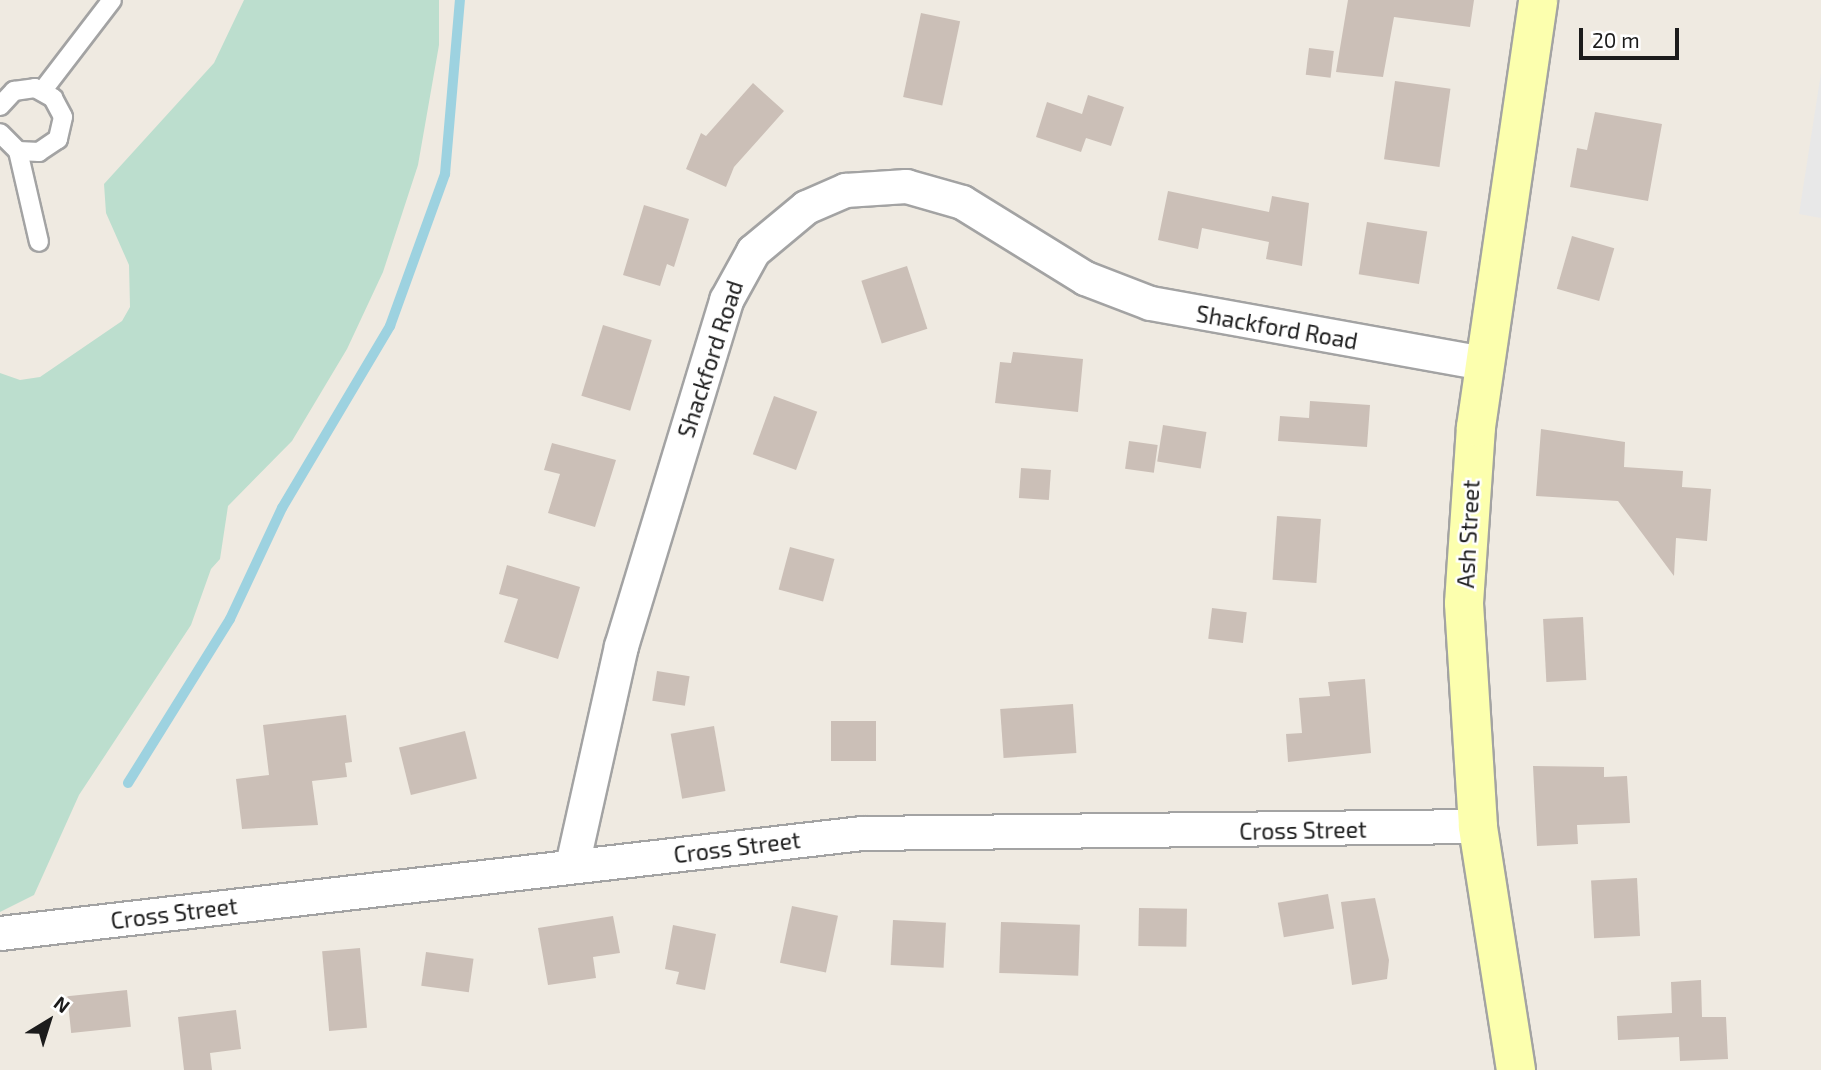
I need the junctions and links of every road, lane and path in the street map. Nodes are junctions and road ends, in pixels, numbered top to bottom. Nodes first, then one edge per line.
1 (112, 0) edge
2 (1538, 0) edge
3 (43, 90) junction
4 (0, 106) edge
5 (0, 133) edge
6 (18, 151) junction
7 (39, 243) dead end
8 (1484, 363) junction
9 (1478, 826) junction
10 (572, 865) junction
11 (0, 933) edge
12 (1516, 1070) edge

1 - 3 lane
2 - 8 street, Ash Street
3 - 4 lane
3 - 6 lane
5 - 6 lane
6 - 7 lane
8 - 9 street, Ash Street
8 - 10 street, Shackford Road
9 - 10 street, Cross Street
9 - 12 street, Ash Street
10 - 11 street, Cross Street

